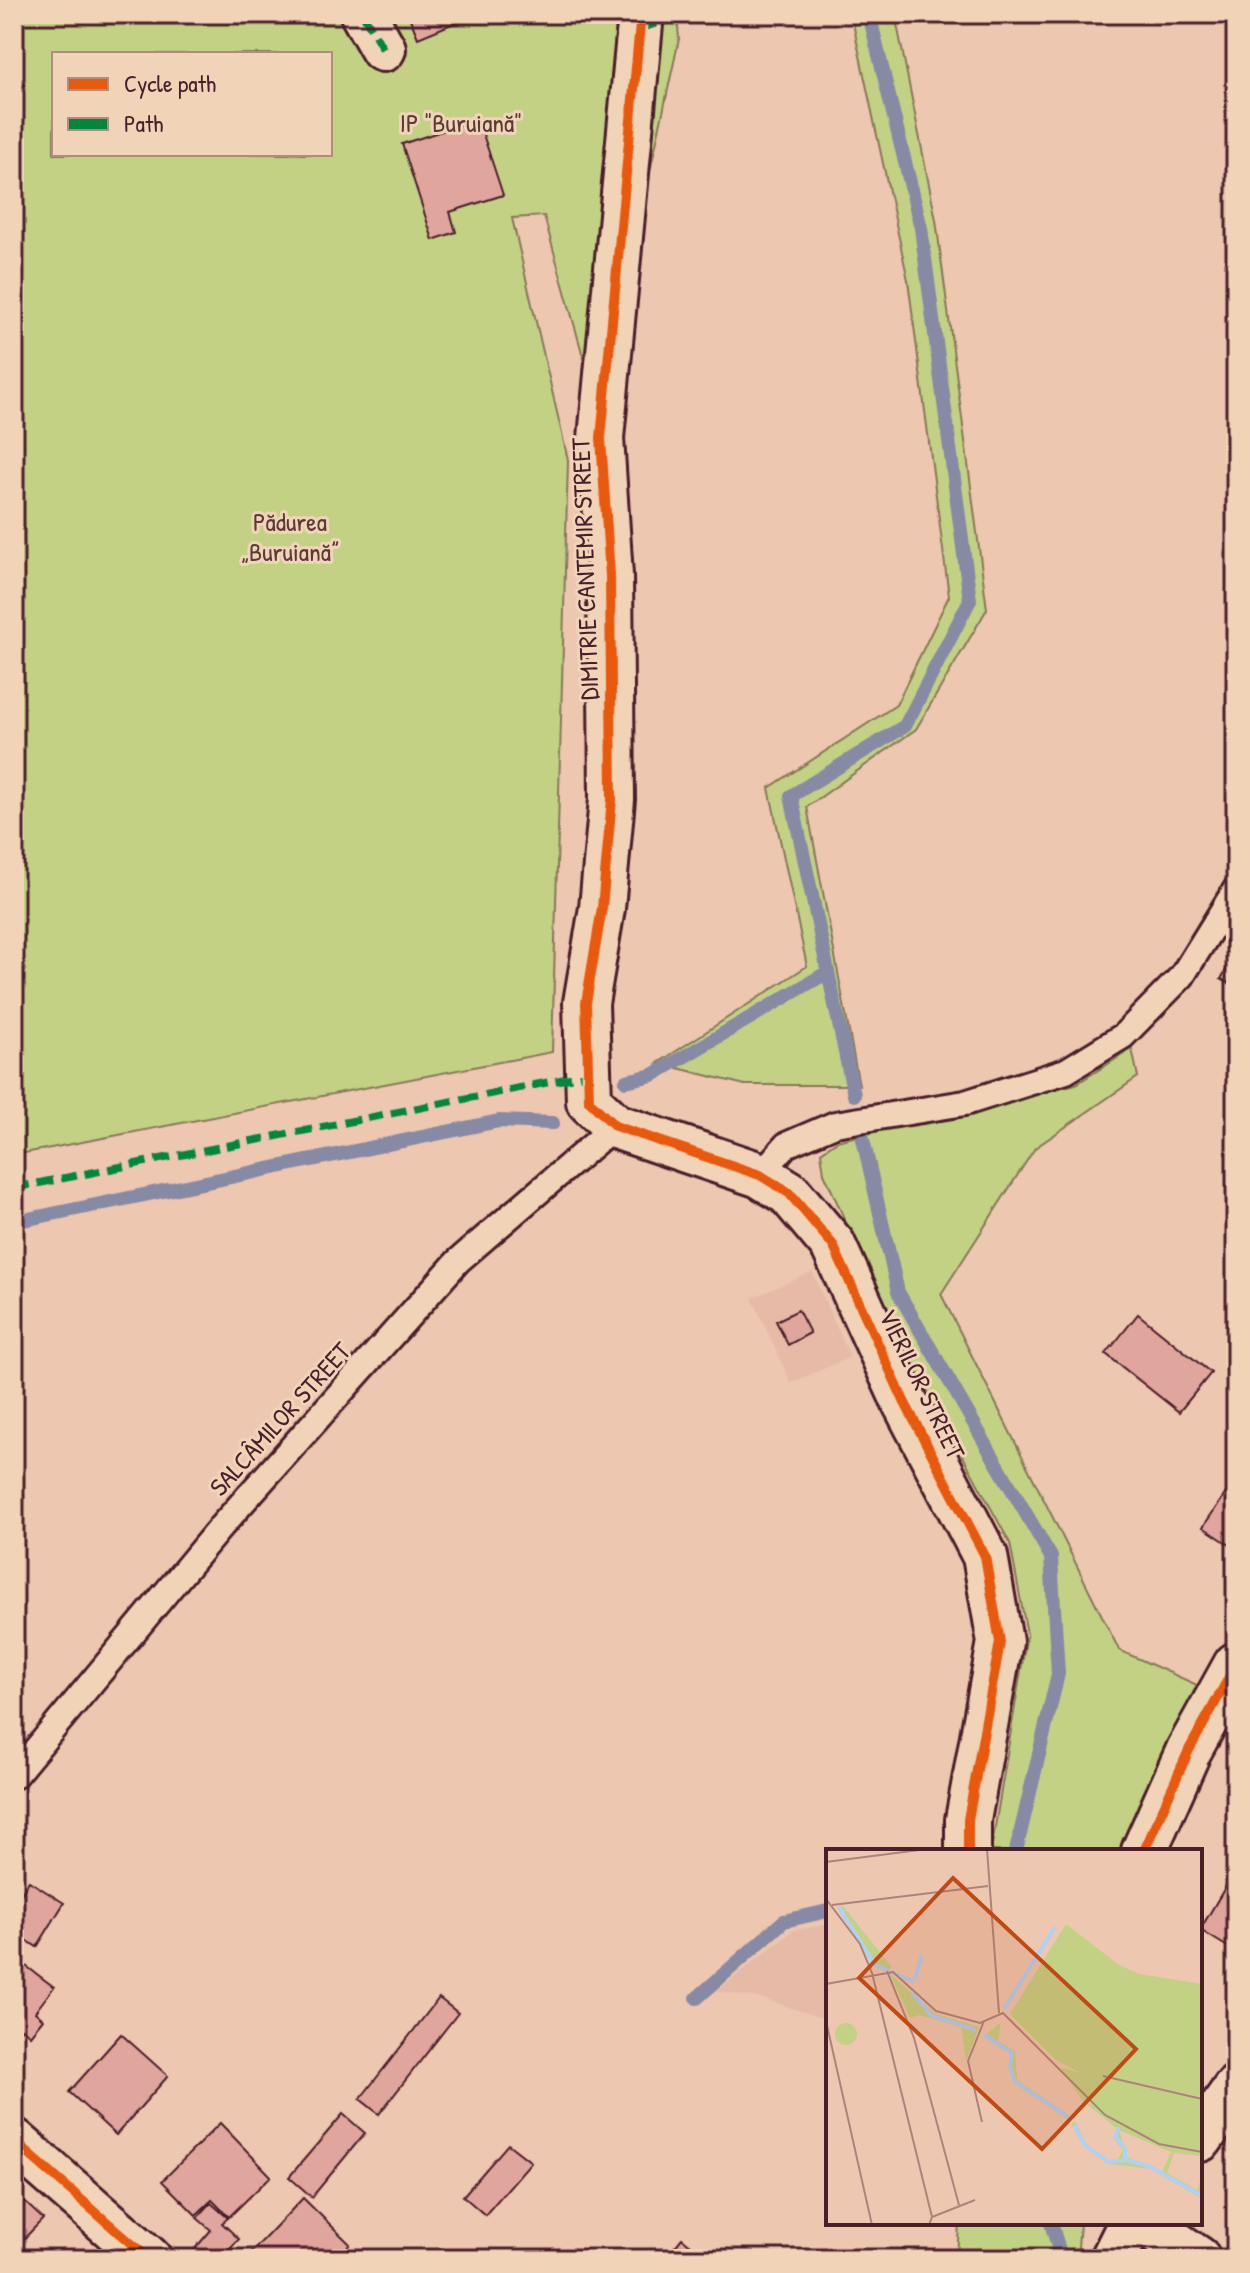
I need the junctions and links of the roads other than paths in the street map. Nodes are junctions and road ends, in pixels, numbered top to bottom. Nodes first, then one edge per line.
1 (641, 14) edge
2 (1236, 889) edge
3 (585, 1075) joint
4 (615, 1126) junction
5 (760, 1175) junction
6 (1236, 1665) edge
7 (14, 1776) edge
8 (968, 1849) edge
9 (1145, 1849) edge
10 (1236, 2088) edge
11 (1202, 2136) edge
12 (14, 2141) edge
13 (1130, 2225) edge
14 (1148, 2225) edge
15 (149, 2259) edge
16 (1113, 2259) edge
17 (1198, 2259) edge

1 - 3 street, DIMITRIE CANTEMIR STREET
2 - 5 lane
3 - 4 street, VIERILOR STREET
4 - 5 street, VIERILOR STREET
4 - 7 lane, SALCÂMILOR STREET
5 - 8 street, VIERILOR STREET
6 - 9 street
10 - 11 street
12 - 15 street
13 - 16 street
14 - 17 street

